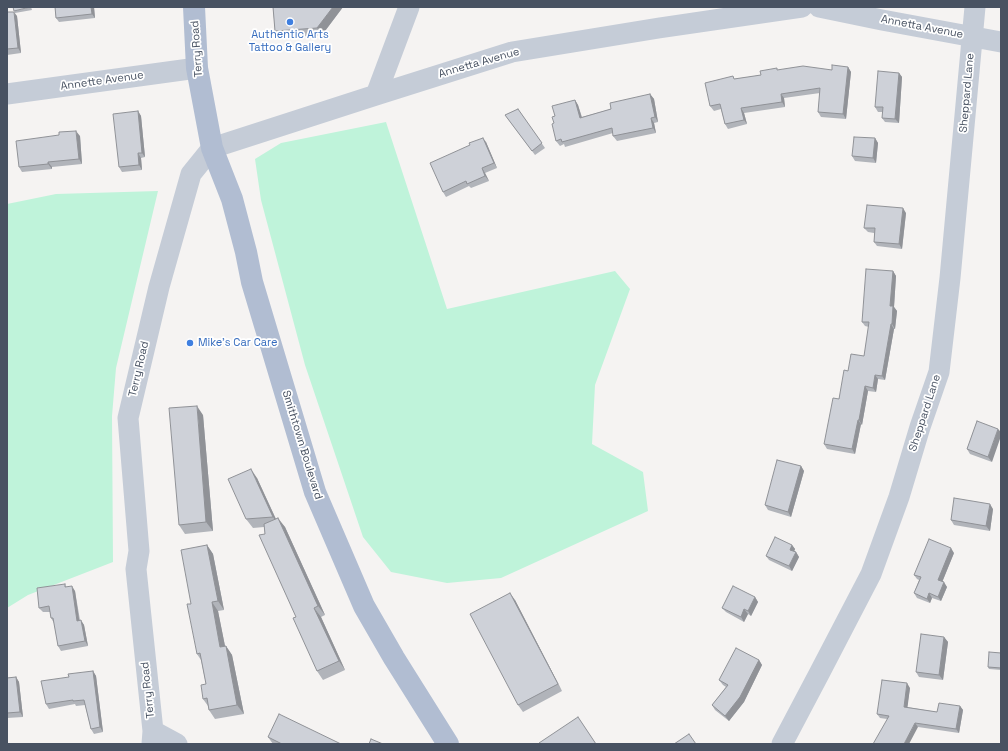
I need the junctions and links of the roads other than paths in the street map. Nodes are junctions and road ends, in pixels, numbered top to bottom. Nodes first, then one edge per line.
1 (194, 7) edge
2 (409, 7) edge
3 (802, 7) edge
4 (819, 7) edge
5 (975, 7) edge
6 (972, 37) junction
7 (1001, 42) edge
8 (198, 68) junction
9 (7, 94) edge
10 (376, 95) junction
11 (212, 148) junction
12 (152, 738) edge
13 (177, 744) edge
14 (448, 744) edge
15 (782, 744) edge

1 - 8 main road, Terry Road
2 - 10 street
3 - 10 street, Annetta Avenue
4 - 6 street, Annetta Avenue
5 - 6 street, Sheppard Lane
6 - 7 street, Annetta Avenue
6 - 15 street, Sheppard Lane
8 - 9 street, Annette Avenue
8 - 11 main road, Terry Road
10 - 11 street, Annetta Avenue
11 - 12 street, Terry Road
11 - 14 main road, Smithtown Boulevard
12 - 13 street

